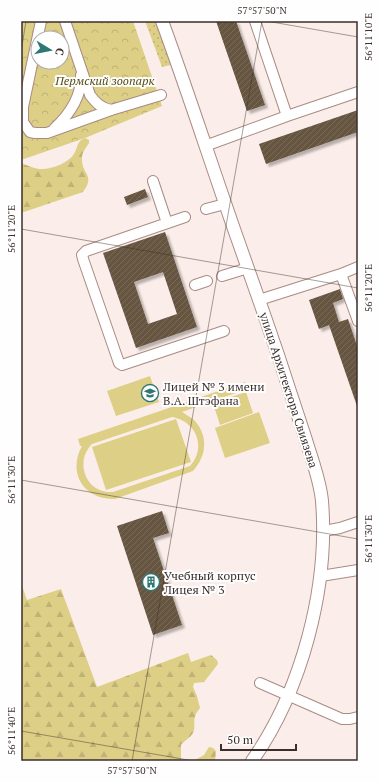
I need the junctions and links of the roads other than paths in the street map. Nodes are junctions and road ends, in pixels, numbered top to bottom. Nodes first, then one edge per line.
1 (41, 21) edge
2 (65, 21) edge
3 (162, 21) edge
4 (255, 21) edge
5 (81, 69) junction
6 (358, 92) edge
7 (161, 95) dead end
8 (111, 110) junction
9 (22, 116) edge
10 (287, 116) junction
11 (52, 131) junction
12 (205, 146) junction
13 (153, 181) dead end
14 (225, 204) junction
15 (206, 209) dead end
16 (185, 217) dead end
17 (167, 223) junction
18 (358, 267) edge
19 (248, 268) junction
20 (341, 274) junction
21 (222, 276) dead end
22 (207, 281) dead end
23 (195, 285) dead end
24 (259, 300) junction
25 (357, 318) edge
26 (224, 331) dead end
27 (358, 522) edge
28 (324, 531) junction
29 (358, 570) edge
30 (321, 576) junction
31 (260, 683) dead end
32 (289, 696) junction
33 (358, 717) edge
34 (252, 761) edge

1 - 9 street
2 - 5 street
3 - 12 main road, улица Архитектора Свиязева
4 - 10 street
5 - 8 street
5 - 11 street
6 - 10 street
7 - 8 street
8 - 11 street
9 - 11 street
10 - 12 street
12 - 14 main road, улица Архитектора Свиязева
13 - 17 street
14 - 15 street
14 - 19 main road, улица Архитектора Свиязева
16 - 17 street
17 - 26 street
18 - 20 street
19 - 21 street
19 - 24 main road, улица Архитектора Свиязева
20 - 24 street
20 - 25 street
22 - 23 street
24 - 28 main road, улица Архитектора Свиязева
27 - 28 street
28 - 30 main road, улица Архитектора Свиязева
29 - 30 street
30 - 32 main road, улица Архитектора Свиязева
31 - 32 street
32 - 33 street
32 - 34 main road, улица Архитектора Свиязева

